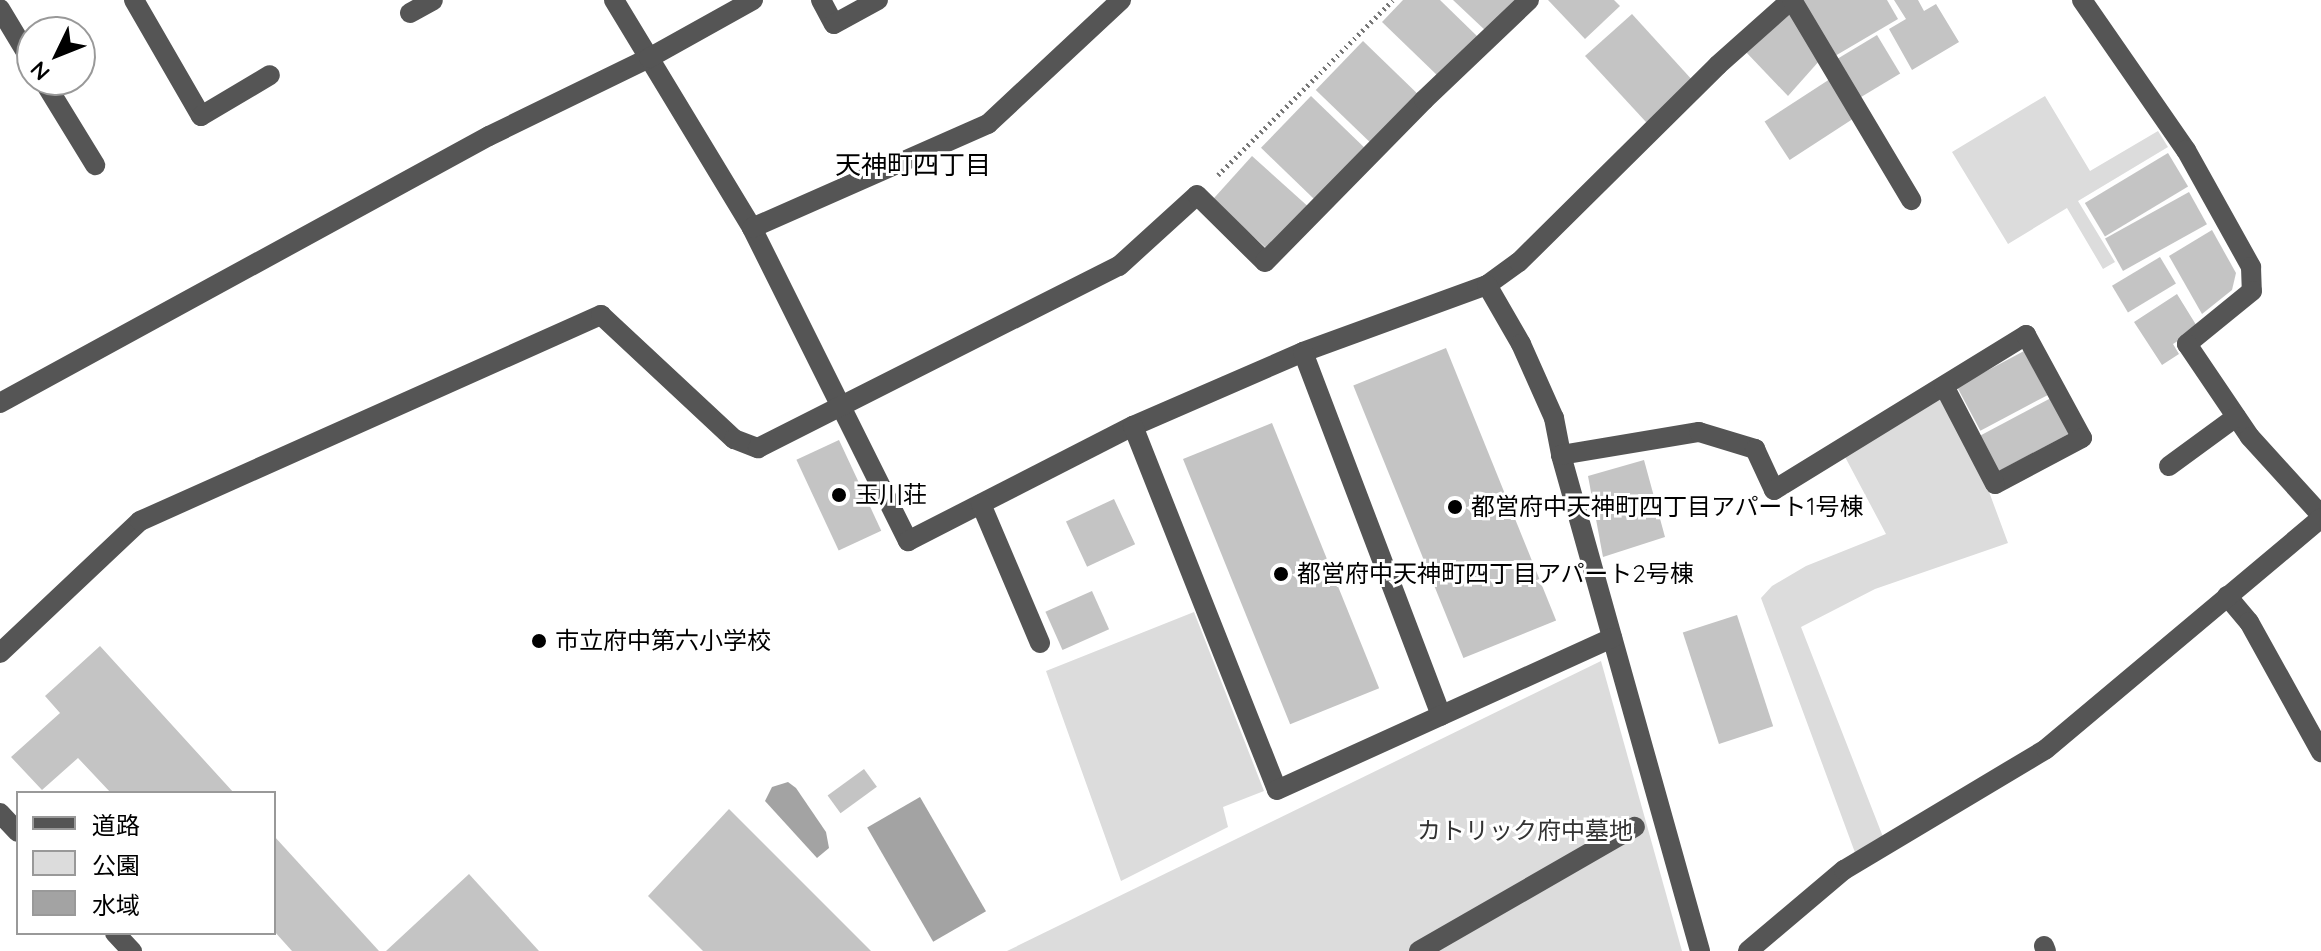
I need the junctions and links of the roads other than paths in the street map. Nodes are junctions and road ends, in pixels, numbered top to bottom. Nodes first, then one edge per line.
1 (134, 0) edge
2 (433, 0) edge
3 (614, 0) edge
4 (753, 0) edge
5 (821, 0) edge
6 (878, 0) edge
7 (1121, 0) edge
8 (1529, 0) edge
9 (1792, 0) edge
10 (2082, 0) edge
11 (0, 9) edge
12 (410, 13) dead end
13 (16, 36) edge
14 (649, 58) junction
15 (270, 75) dead end
16 (53, 96) edge
17 (95, 165) dead end
18 (1911, 200) dead end
19 (752, 228) junction
20 (1487, 285) junction
21 (1303, 352) junction
22 (1944, 386) junction
23 (0, 403) edge
24 (838, 407) junction
25 (2236, 417) junction
26 (1133, 426) junction
27 (1561, 455) junction
28 (2169, 466) dead end
29 (981, 504) junction
30 (2321, 516) edge
31 (2227, 596) junction
32 (1612, 638) junction
33 (1040, 643) dead end
34 (0, 653) edge
35 (1441, 716) junction
36 (2321, 752) edge
37 (0, 813) edge
38 (1635, 827) dead end
39 (16, 830) edge
40 (117, 935) edge
41 (132, 951) edge
42 (1419, 951) edge
43 (1700, 951) edge
44 (1748, 951) edge

1 - 15 street
2 - 12 street
3 - 14 street
4 - 14 street
5 - 6 street
7 - 19 street
8 - 24 street
9 - 18 street
9 - 20 street
10 - 25 street
11 - 13 street
14 - 19 street
14 - 23 street
16 - 17 street
19 - 24 street
20 - 21 street
20 - 27 street
21 - 26 street
21 - 35 street
22 - 22 street
22 - 27 street
24 - 29 street
24 - 34 street
25 - 28 street
25 - 30 street
26 - 29 street
26 - 35 street
27 - 32 street
29 - 33 street
30 - 31 street
31 - 36 street
31 - 44 street
32 - 35 street
32 - 43 street
37 - 39 street
38 - 42 street
40 - 41 street

